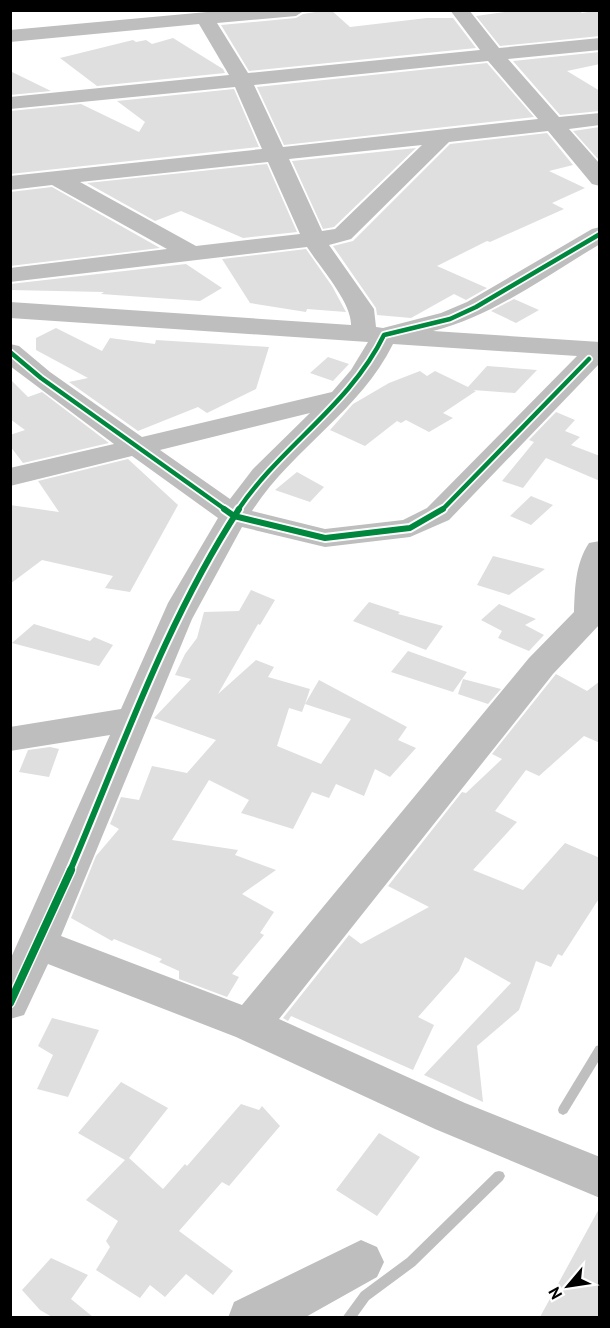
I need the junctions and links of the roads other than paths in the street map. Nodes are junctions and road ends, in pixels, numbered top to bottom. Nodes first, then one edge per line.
1 (296, 10) edge
2 (459, 10) edge
3 (131, 18) edge
4 (205, 19) junction
5 (10, 36) edge
6 (600, 44) edge
7 (492, 56) junction
8 (242, 80) junction
9 (10, 103) edge
10 (600, 119) edge
11 (556, 124) junction
12 (443, 136) junction
13 (277, 155) junction
14 (56, 178) junction
15 (600, 179) edge
16 (10, 183) edge
17 (598, 237) edge
18 (315, 241) junction
19 (191, 253) junction
20 (10, 275) edge
21 (10, 310) edge
22 (10, 321) edge
23 (375, 341) junction
24 (10, 352) edge
25 (594, 362) edge
26 (41, 378) junction
27 (10, 382) edge
28 (340, 398) junction
29 (137, 447) junction
30 (10, 477) edge
31 (234, 516) junction
32 (600, 550) edge
33 (595, 617) edge
34 (134, 719) junction
35 (10, 739) edge
36 (39, 944) junction
37 (10, 1003) edge
38 (250, 1025) junction
39 (600, 1178) edge
40 (361, 1262) dead end
41 (251, 1317) edge

1 - 4 street
2 - 7 street
3 - 4 street
3 - 5 street
4 - 8 street
6 - 7 street
7 - 8 street
7 - 11 street
8 - 9 street
8 - 13 street
10 - 11 street
11 - 12 street
11 - 15 street
12 - 13 street
12 - 18 street
13 - 14 street
13 - 18 street
14 - 16 street
14 - 19 street
17 - 23 street
18 - 19 street
18 - 23 street
19 - 20 street
21 - 23 street
22 - 23 street
23 - 25 street
23 - 28 street
24 - 26 street
25 - 31 street
26 - 27 street
26 - 29 street
28 - 29 street
28 - 31 street
29 - 30 street
29 - 31 street
31 - 34 street
32 - 33 street
33 - 38 street
34 - 35 street
34 - 36 street
36 - 37 street
36 - 38 street
38 - 39 street
40 - 41 street

